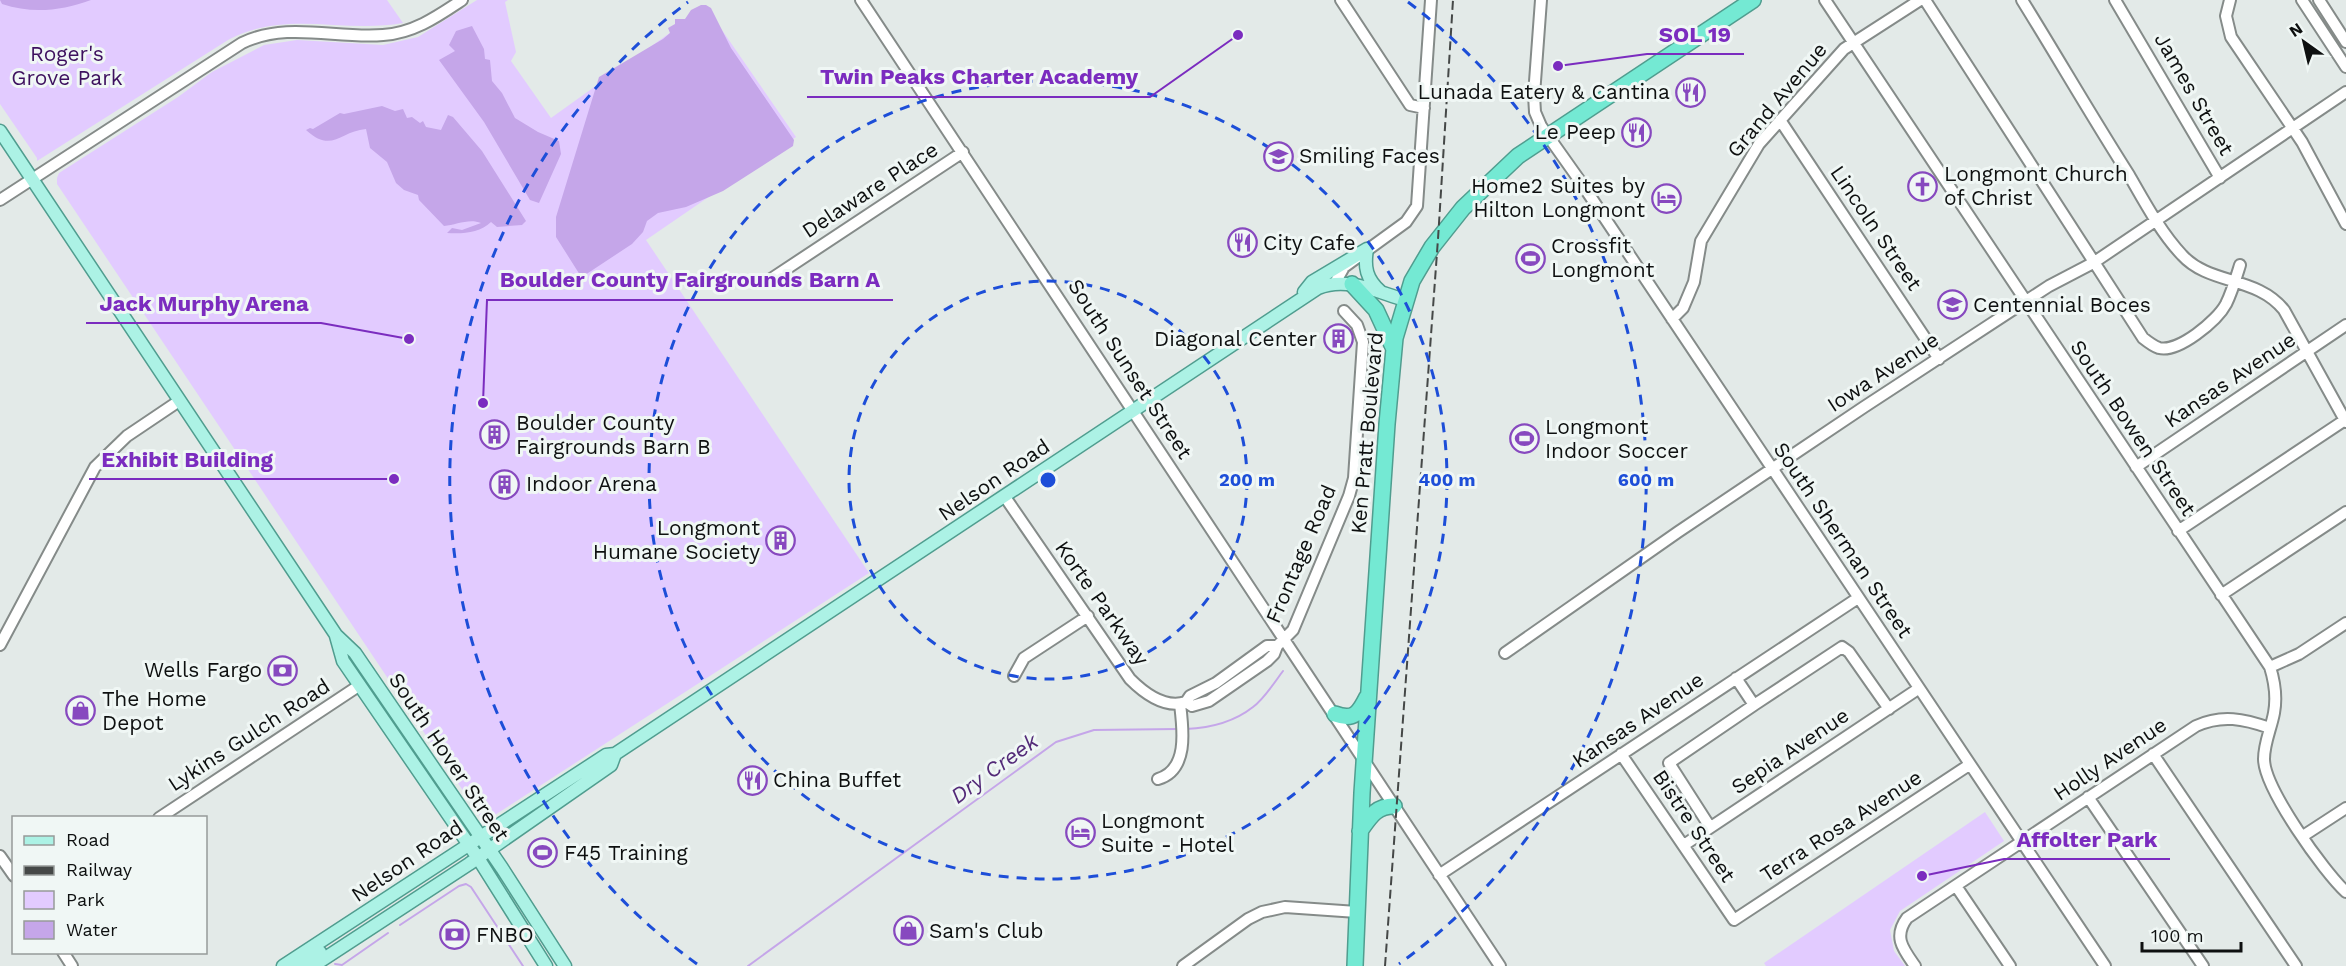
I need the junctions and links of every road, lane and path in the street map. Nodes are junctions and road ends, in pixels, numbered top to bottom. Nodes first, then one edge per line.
1 (462, 0) edge
2 (861, 0) edge
3 (1341, 0) edge
4 (1431, 0) edge
5 (1541, 0) edge
6 (1752, 0) edge
7 (1825, 0) edge
8 (1920, 0) edge
9 (1925, 0) edge
10 (2022, 0) edge
11 (2115, 0) edge
12 (2230, 0) edge
13 (2302, 0) edge
14 (2319, 0) edge
15 (2346, 42) edge
16 (1854, 44) junction
17 (2346, 67) edge
18 (2346, 92) edge
19 (1424, 108) junction
20 (1780, 120) junction
21 (2293, 128) junction
22 (0, 131) edge
23 (1547, 136) junction
24 (963, 152) junction
25 (2220, 178) junction
26 (33, 179) junction
27 (0, 200) edge
28 (2157, 220) junction
29 (2346, 224) edge
30 (1367, 249) junction
31 (2093, 263) junction
32 (2240, 265) dead end
33 (2235, 280) junction
34 (768, 281) dead end
35 (1335, 283) junction
36 (1352, 285) junction
37 (1382, 293) junction
38 (1405, 300) junction
39 (2026, 301) junction
40 (1294, 304) junction
41 (1344, 311) dead end
42 (1672, 319) junction
43 (2346, 325) edge
44 (1394, 349) junction
45 (2308, 352) junction
46 (1939, 359) junction
47 (179, 401) junction
48 (1134, 411) junction
49 (2345, 421) edge
50 (2136, 467) junction
51 (1772, 469) junction
52 (1005, 497) junction
53 (2346, 512) edge
54 (2178, 531) junction
55 (2221, 595) junction
56 (1858, 598) junction
57 (1088, 616) junction
58 (2346, 622) edge
59 (336, 635) junction
60 (1281, 643) junction
61 (0, 645) edge
62 (1505, 653) dead end
63 (2270, 667) junction
64 (1014, 676) dead end
65 (371, 678) junction
66 (1736, 678) junction
67 (360, 685) junction
68 (1918, 689) junction
69 (1369, 694) junction
70 (1183, 703) junction
71 (1754, 705) junction
72 (1889, 709) junction
73 (1335, 714) junction
74 (2270, 728) junction
75 (615, 754) junction
76 (1621, 754) junction
77 (2152, 754) junction
78 (1364, 759) junction
79 (1969, 765) junction
80 (1158, 778) dead end
81 (2088, 797) junction
82 (1394, 806) junction
83 (2346, 808) edge
84 (162, 816) edge
85 (1403, 820) dead end
86 (1710, 827) junction
87 (1360, 831) junction
88 (2303, 836) junction
89 (479, 837) junction
90 (2022, 842) junction
91 (468, 844) junction
92 (1684, 845) junction
93 (489, 850) junction
94 (1423, 851) junction
95 (0, 856) edge
96 (477, 858) junction
97 (12, 873) edge
98 (1439, 876) junction
99 (1956, 886) junction
100 (2346, 892) edge
101 (1357, 912) junction
102 (361, 915) junction
103 (1734, 920) joint
104 (283, 966) edge
105 (299, 966) edge
106 (313, 966) edge
107 (546, 966) edge
108 (565, 966) edge
109 (1183, 966) edge
110 (1355, 966) edge
111 (1500, 966) edge
112 (1915, 966) edge
113 (2010, 966) edge
114 (2105, 966) edge
115 (2203, 966) edge
116 (2296, 966) edge

1 - 26 street
2 - 24 street, South Sunset Street
3 - 19 street
4 - 19 street
5 - 23 street, South Sherman Street
6 - 23 highway, Ken Pratt Boulevard
7 - 16 street, South Bowen Street
8 - 16 street, Grand Avenue
9 - 31 street
10 - 28 street
11 - 25 street, James Street
12 - 21 street
13 - 17 street
14 - 15 street
16 - 20 street, Grand Avenue
16 - 39 street, South Bowen Street
18 - 21 street, Iowa Avenue
19 - 30 street
20 - 42 street, Grand Avenue
20 - 46 street, Lincoln Street
21 - 25 street, Iowa Avenue
21 - 29 street
22 - 26 main road, South Hover Street
23 - 38 highway, Ken Pratt Boulevard
23 - 42 street, South Sherman Street
24 - 34 street, Delaware Place
24 - 48 street, South Sunset Street
25 - 28 street, Iowa Avenue
26 - 27 street
26 - 47 main road, South Hover Street
28 - 31 street, Iowa Avenue
28 - 33 street
30 - 35 street
30 - 37 main road
30 - 40 main road
31 - 33 street
31 - 39 street, Iowa Avenue
32 - 33 street
33 - 45 street
35 - 36 main road
35 - 40 main road, Nelson Road
36 - 37 main road
36 - 44 highway
37 - 38 main road
38 - 44 highway, Ken Pratt Boulevard
39 - 46 street, Iowa Avenue
39 - 50 street, South Bowen Street
40 - 48 main road, Nelson Road
41 - 60 street, Frontage Road
42 - 51 street, South Sherman Street
43 - 45 street, Kansas Avenue
44 - 69 highway, Ken Pratt Boulevard
45 - 49 street
45 - 50 street, Kansas Avenue
46 - 51 street, Iowa Avenue
47 - 59 main road, South Hover Street
47 - 61 street
48 - 52 main road, Nelson Road
48 - 60 street, South Sunset Street
49 - 54 street
50 - 54 street, South Bowen Street
51 - 56 street, South Sherman Street
51 - 62 street, Iowa Avenue
52 - 57 street, Korte Parkway
52 - 75 main road, Nelson Road
53 - 55 street
54 - 55 street, South Bowen Street
55 - 63 street, South Bowen Street
56 - 66 street, Kansas Avenue
56 - 68 street, South Sherman Street
57 - 64 street
57 - 70 street, Korte Parkway
58 - 63 street
59 - 65 main road, South Hover Street
59 - 67 main road, South Hover Street
60 - 70 street
60 - 73 street, South Sunset Street
63 - 74 street, South Bowen Street
65 - 67 main road
65 - 89 main road, South Hover Street
66 - 71 street
66 - 76 street, Kansas Avenue
67 - 84 street, Lykins Gulch Road
67 - 91 main road, South Hover Street
68 - 72 street, Sepia Avenue
68 - 79 street, South Sherman Street
69 - 73 highway
69 - 78 highway, Ken Pratt Boulevard
70 - 80 street
71 - 72 street
71 - 86 street
72 - 86 street, Sepia Avenue
73 - 78 street, South Sunset Street
74 - 77 street, Holly Avenue
74 - 88 street, South Bowen Street
75 - 89 main road, Nelson Road
75 - 93 main road, Nelson Road
76 - 92 street, Bistre Street
76 - 98 street, Kansas Avenue
77 - 81 street, Holly Avenue
77 - 116 street
78 - 82 street, South Sunset Street
78 - 87 highway, Ken Pratt Boulevard
79 - 90 street, South Sherman Street
79 - 103 street, Terra Rosa Avenue
81 - 90 street, Holly Avenue
81 - 115 street
82 - 87 highway
82 - 94 street, South Sunset Street
83 - 88 street
85 - 94 street, South Sunset Street
86 - 92 street, Sepia Avenue
87 - 101 highway, Ken Pratt Boulevard
88 - 100 street, South Bowen Street
89 - 91 main road, Nelson Road
89 - 93 main road, South Hover Street
90 - 99 street, Holly Avenue
90 - 114 street, South Sherman Street
91 - 96 main road, South Hover Street
91 - 102 main road, Nelson Road
92 - 103 street, Bistre Street
93 - 96 main road, Nelson Road
93 - 108 main road, South Hover Street
94 - 98 street, South Sunset Street
95 - 97 street
96 - 106 main road, Nelson Road
96 - 107 main road, South Hover Street
98 - 111 street, South Sunset Street
99 - 112 street, Holly Avenue
99 - 113 street
101 - 109 street
101 - 110 highway, Ken Pratt Boulevard
102 - 104 main road, Nelson Road
102 - 105 main road

